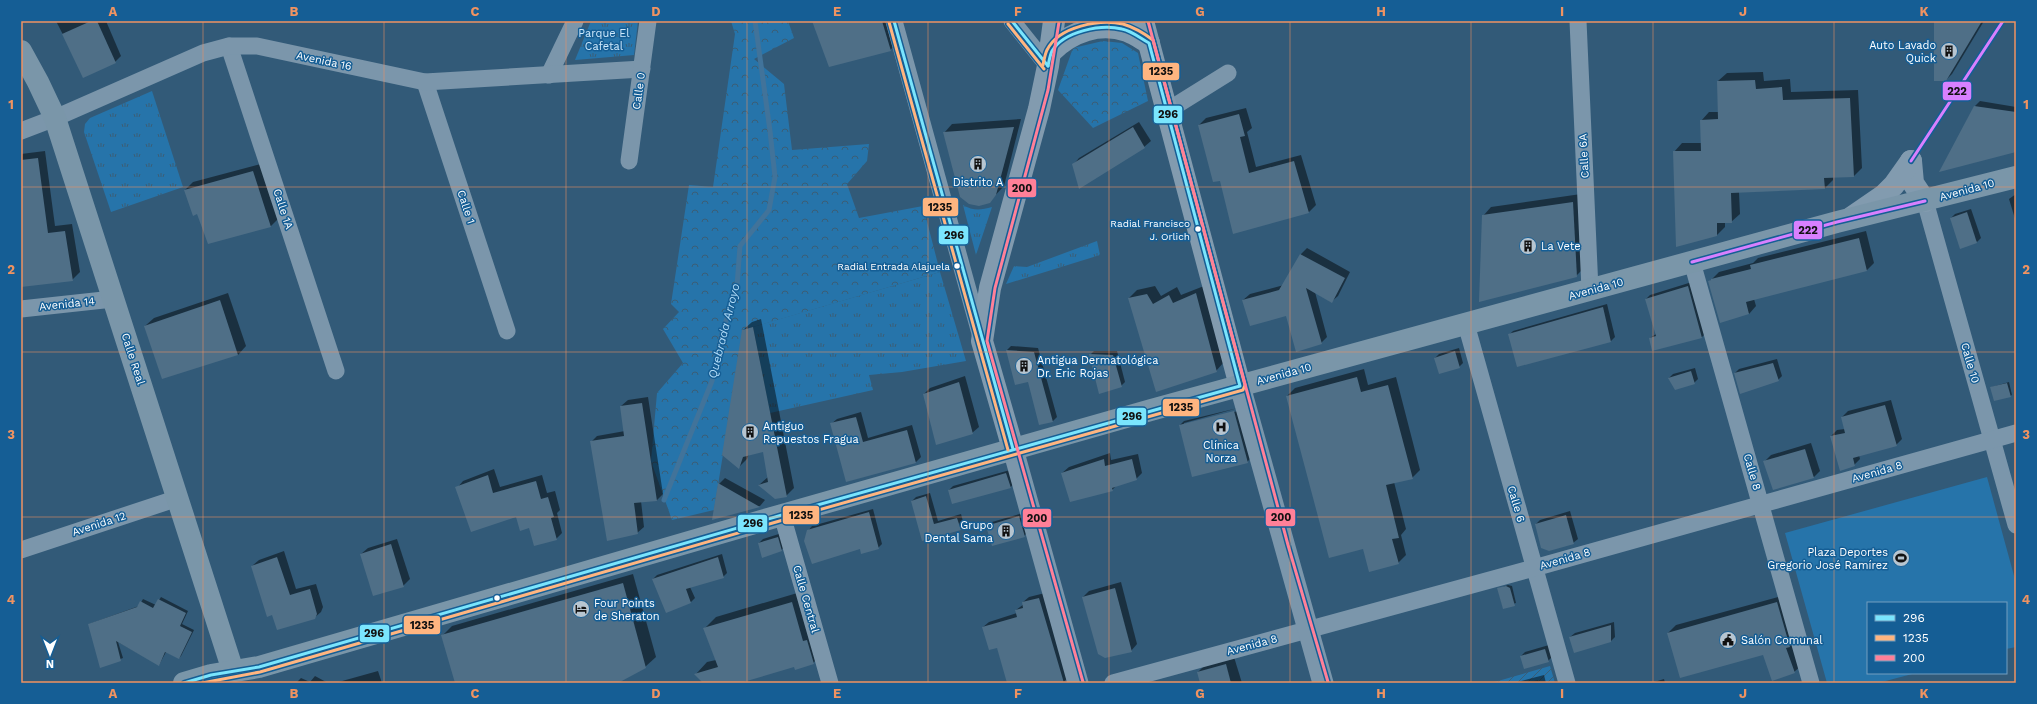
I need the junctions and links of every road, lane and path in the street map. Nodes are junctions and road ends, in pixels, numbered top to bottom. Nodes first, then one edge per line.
1 (575, 21) edge
2 (648, 21) edge
3 (894, 21) edge
4 (1012, 21) edge
5 (1054, 21) edge
6 (1143, 21) edge
7 (1578, 21) edge
8 (1149, 44) junction
9 (229, 46) junction
10 (21, 51) edge
11 (1050, 59) junction
12 (642, 69) junction
13 (1228, 73) dead end
14 (549, 75) junction
15 (425, 82) junction
16 (1167, 112) junction
17 (55, 118) junction
18 (21, 131) edge
19 (629, 162) dead end
20 (2016, 177) edge
21 (1925, 201) junction
22 (1849, 219) junction
23 (1692, 262) junction
24 (1590, 290) junction
25 (113, 299) junction
26 (21, 309) edge
27 (1466, 324) junction
28 (507, 331) dead end
29 (982, 341) junction
30 (336, 371) dead end
31 (1240, 386) junction
32 (2016, 433) edge
33 (1992, 440) junction
34 (1013, 449) junction
35 (178, 498) junction
36 (1762, 504) junction
37 (782, 515) junction
38 (2016, 525) edge
39 (21, 550) edge
40 (1534, 568) junction
41 (1308, 630) junction
42 (235, 677) edge
43 (184, 683) edge
44 (830, 683) edge
45 (1078, 683) edge
46 (1113, 683) edge
47 (1323, 683) edge
48 (1567, 683) edge
49 (1811, 683) edge

1 - 14 street
2 - 12 street, Calle 0
3 - 29 street
4 - 11 street
5 - 11 main road
6 - 8 main road
7 - 24 street, Calle 6A
8 - 11 main road
8 - 16 main road
9 - 15 street, Avenida 16
9 - 17 street, Avenida 16
9 - 30 street, Calle 1A
10 - 17 main road, Calle Real
11 - 29 main road
12 - 14 street, Avenida 16
12 - 19 street, Calle 0
13 - 16 street
14 - 15 street, Avenida 16
15 - 28 street, Calle 1
16 - 31 main road
17 - 18 street, Avenida 16
17 - 25 main road, Calle Real
20 - 21 main road, Avenida 10
21 - 22 main road, Avenida 10
21 - 22 main road
21 - 33 street, Calle 10
22 - 23 main road, Avenida 10
23 - 24 main road, Avenida 10
23 - 36 street, Calle 8
24 - 27 main road, Avenida 10
25 - 26 street, Avenida 14
25 - 35 main road, Calle Real
27 - 31 main road, Avenida 10
27 - 40 street, Calle 6
29 - 34 main road
31 - 34 main road, Avenida 10
31 - 41 street
32 - 33 street, Avenida 8
33 - 36 street, Avenida 8
33 - 38 street, Calle 10
34 - 37 main road, Avenida 10
34 - 45 street
35 - 39 street, Avenida 12
35 - 42 main road, Calle Real
36 - 40 street, Avenida 8
36 - 49 street, Calle 8
37 - 42 main road, Avenida 10
37 - 44 street, Calle Central
40 - 41 street, Avenida 8
40 - 48 street, Calle 6
41 - 46 street, Avenida 8
41 - 47 street
42 - 43 main road, Avenida 10

